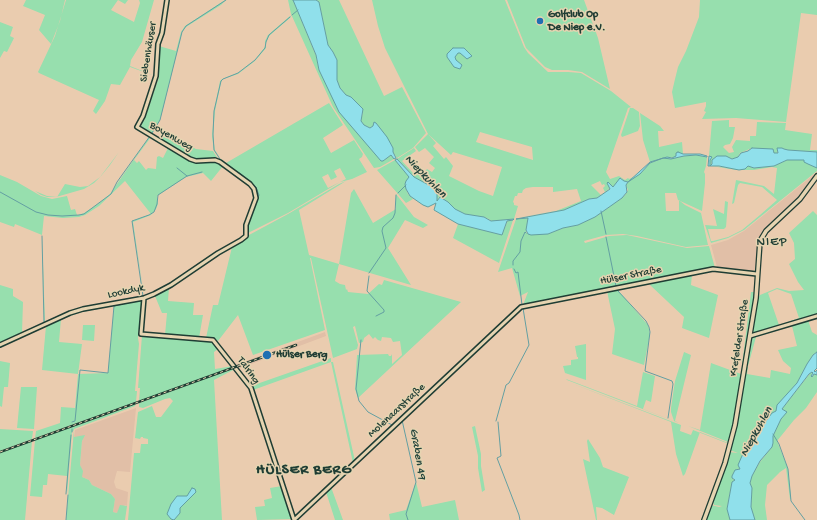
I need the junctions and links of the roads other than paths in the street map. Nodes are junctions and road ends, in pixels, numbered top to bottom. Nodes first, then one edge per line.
1 (167, 0) edge
2 (137, 127) joint
3 (817, 176) edge
4 (246, 236) joint
5 (757, 274) junction
6 (144, 298) junction
7 (512, 315) joint
8 (817, 316) edge
9 (750, 336) junction
10 (0, 345) edge
11 (294, 520) edge
12 (704, 520) edge

1 - 2 street, Siebenhäuser
2 - 4 street, Boyenweg
3 - 5 main road, Krefelder Straße
4 - 6 street, Lookdyk
5 - 7 street, Hülser Straße
5 - 9 main road, Krefelder Straße
6 - 10 street, Lookdyk
6 - 11 street, Talring
7 - 11 street, Molenaarstraße
8 - 9 street
9 - 12 main road, Krefelder Straße

